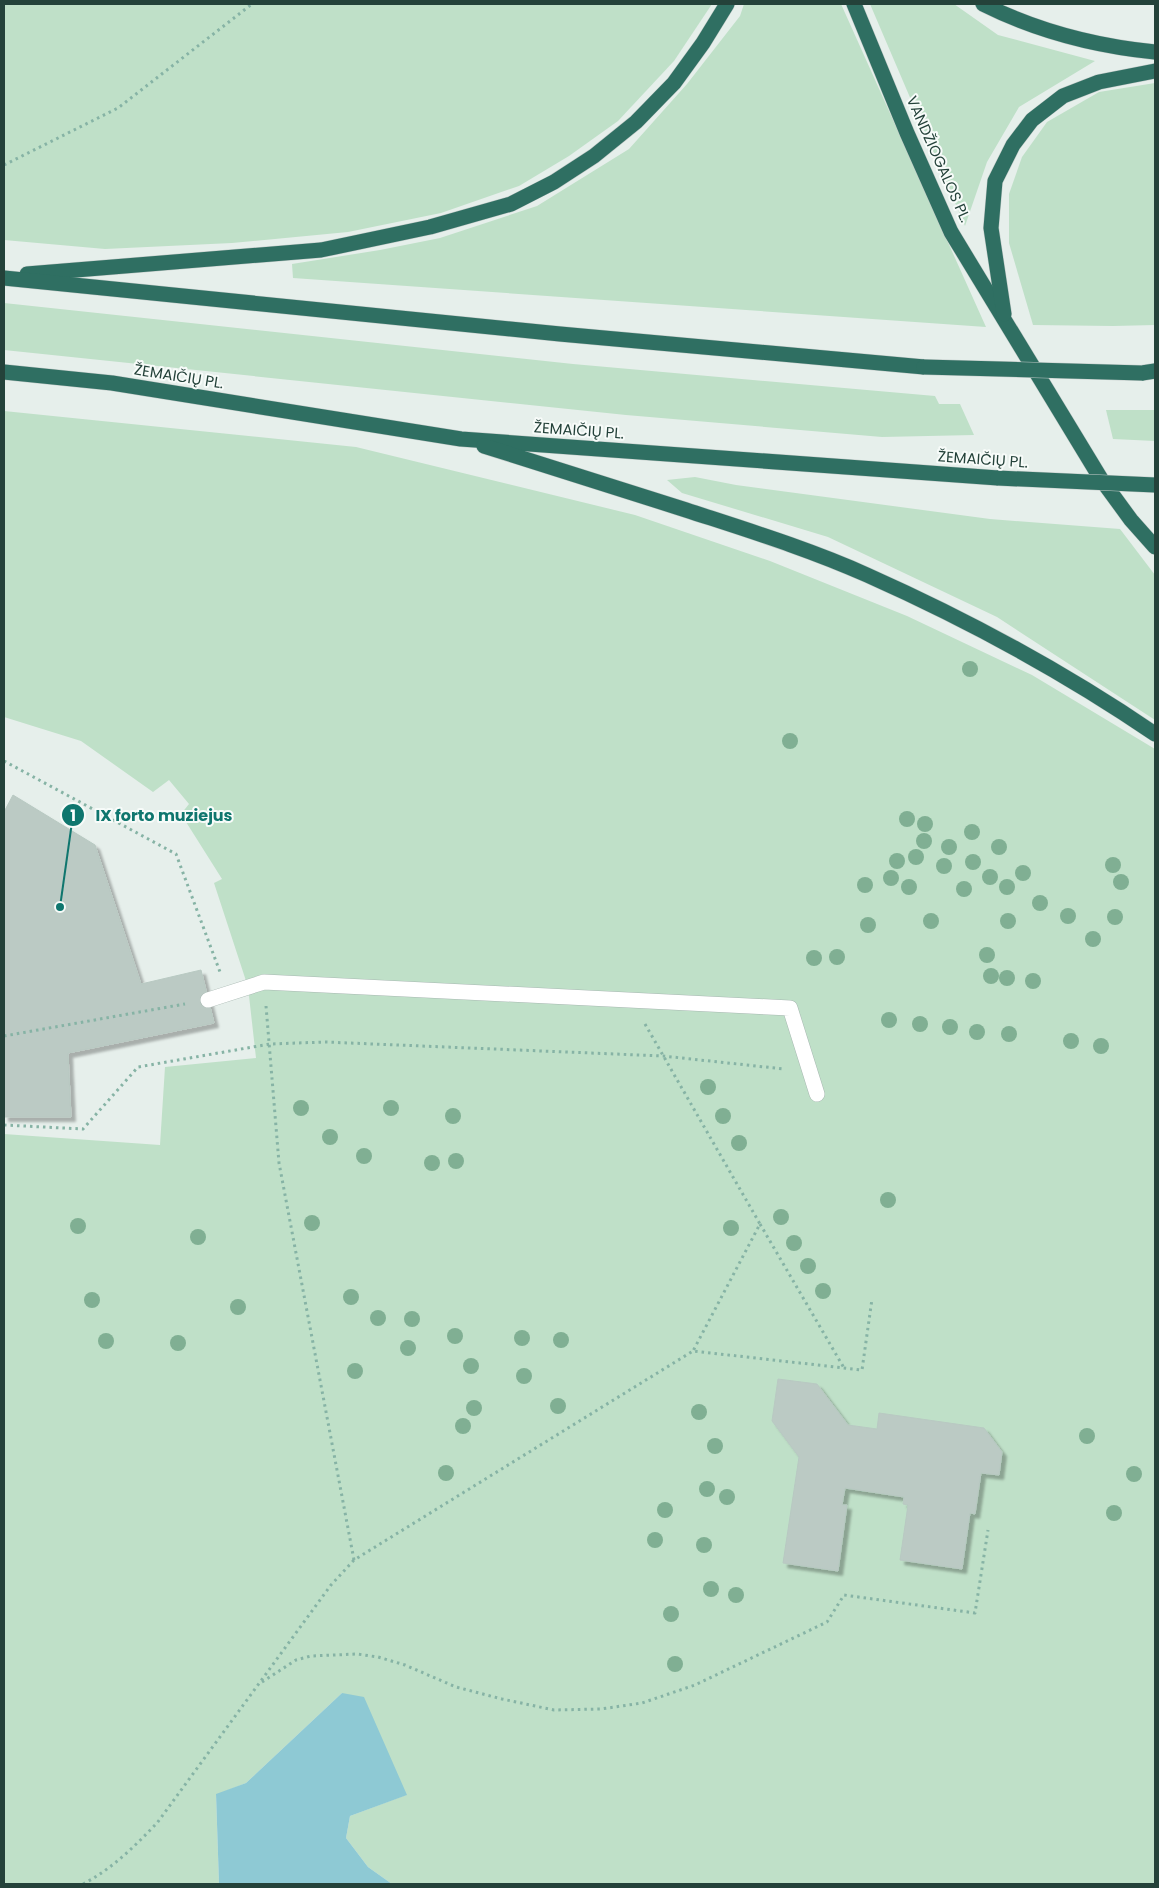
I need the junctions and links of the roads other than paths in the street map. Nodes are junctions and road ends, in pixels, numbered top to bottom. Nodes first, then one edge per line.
1 (727, 4) edge
2 (854, 4) edge
3 (983, 4) edge
4 (1155, 52) edge
5 (1155, 70) edge
6 (4, 277) edge
7 (1005, 322) junction
8 (4, 372) edge
9 (1151, 372) edge
10 (461, 439) junction
11 (1155, 485) edge
12 (1155, 547) edge
13 (1155, 734) edge
14 (208, 1000) road end
15 (817, 1094) road end

1 - 6 highway
2 - 7 highway, VANDŽIOGALOS PL.
3 - 4 highway
5 - 7 highway
6 - 9 highway, bridge
7 - 12 highway, VANDŽIOGALOS PL.
8 - 10 highway, ŽEMAIČIŲ PL.
10 - 11 highway, ŽEMAIČIŲ PL., bridge
10 - 13 highway
14 - 15 street

